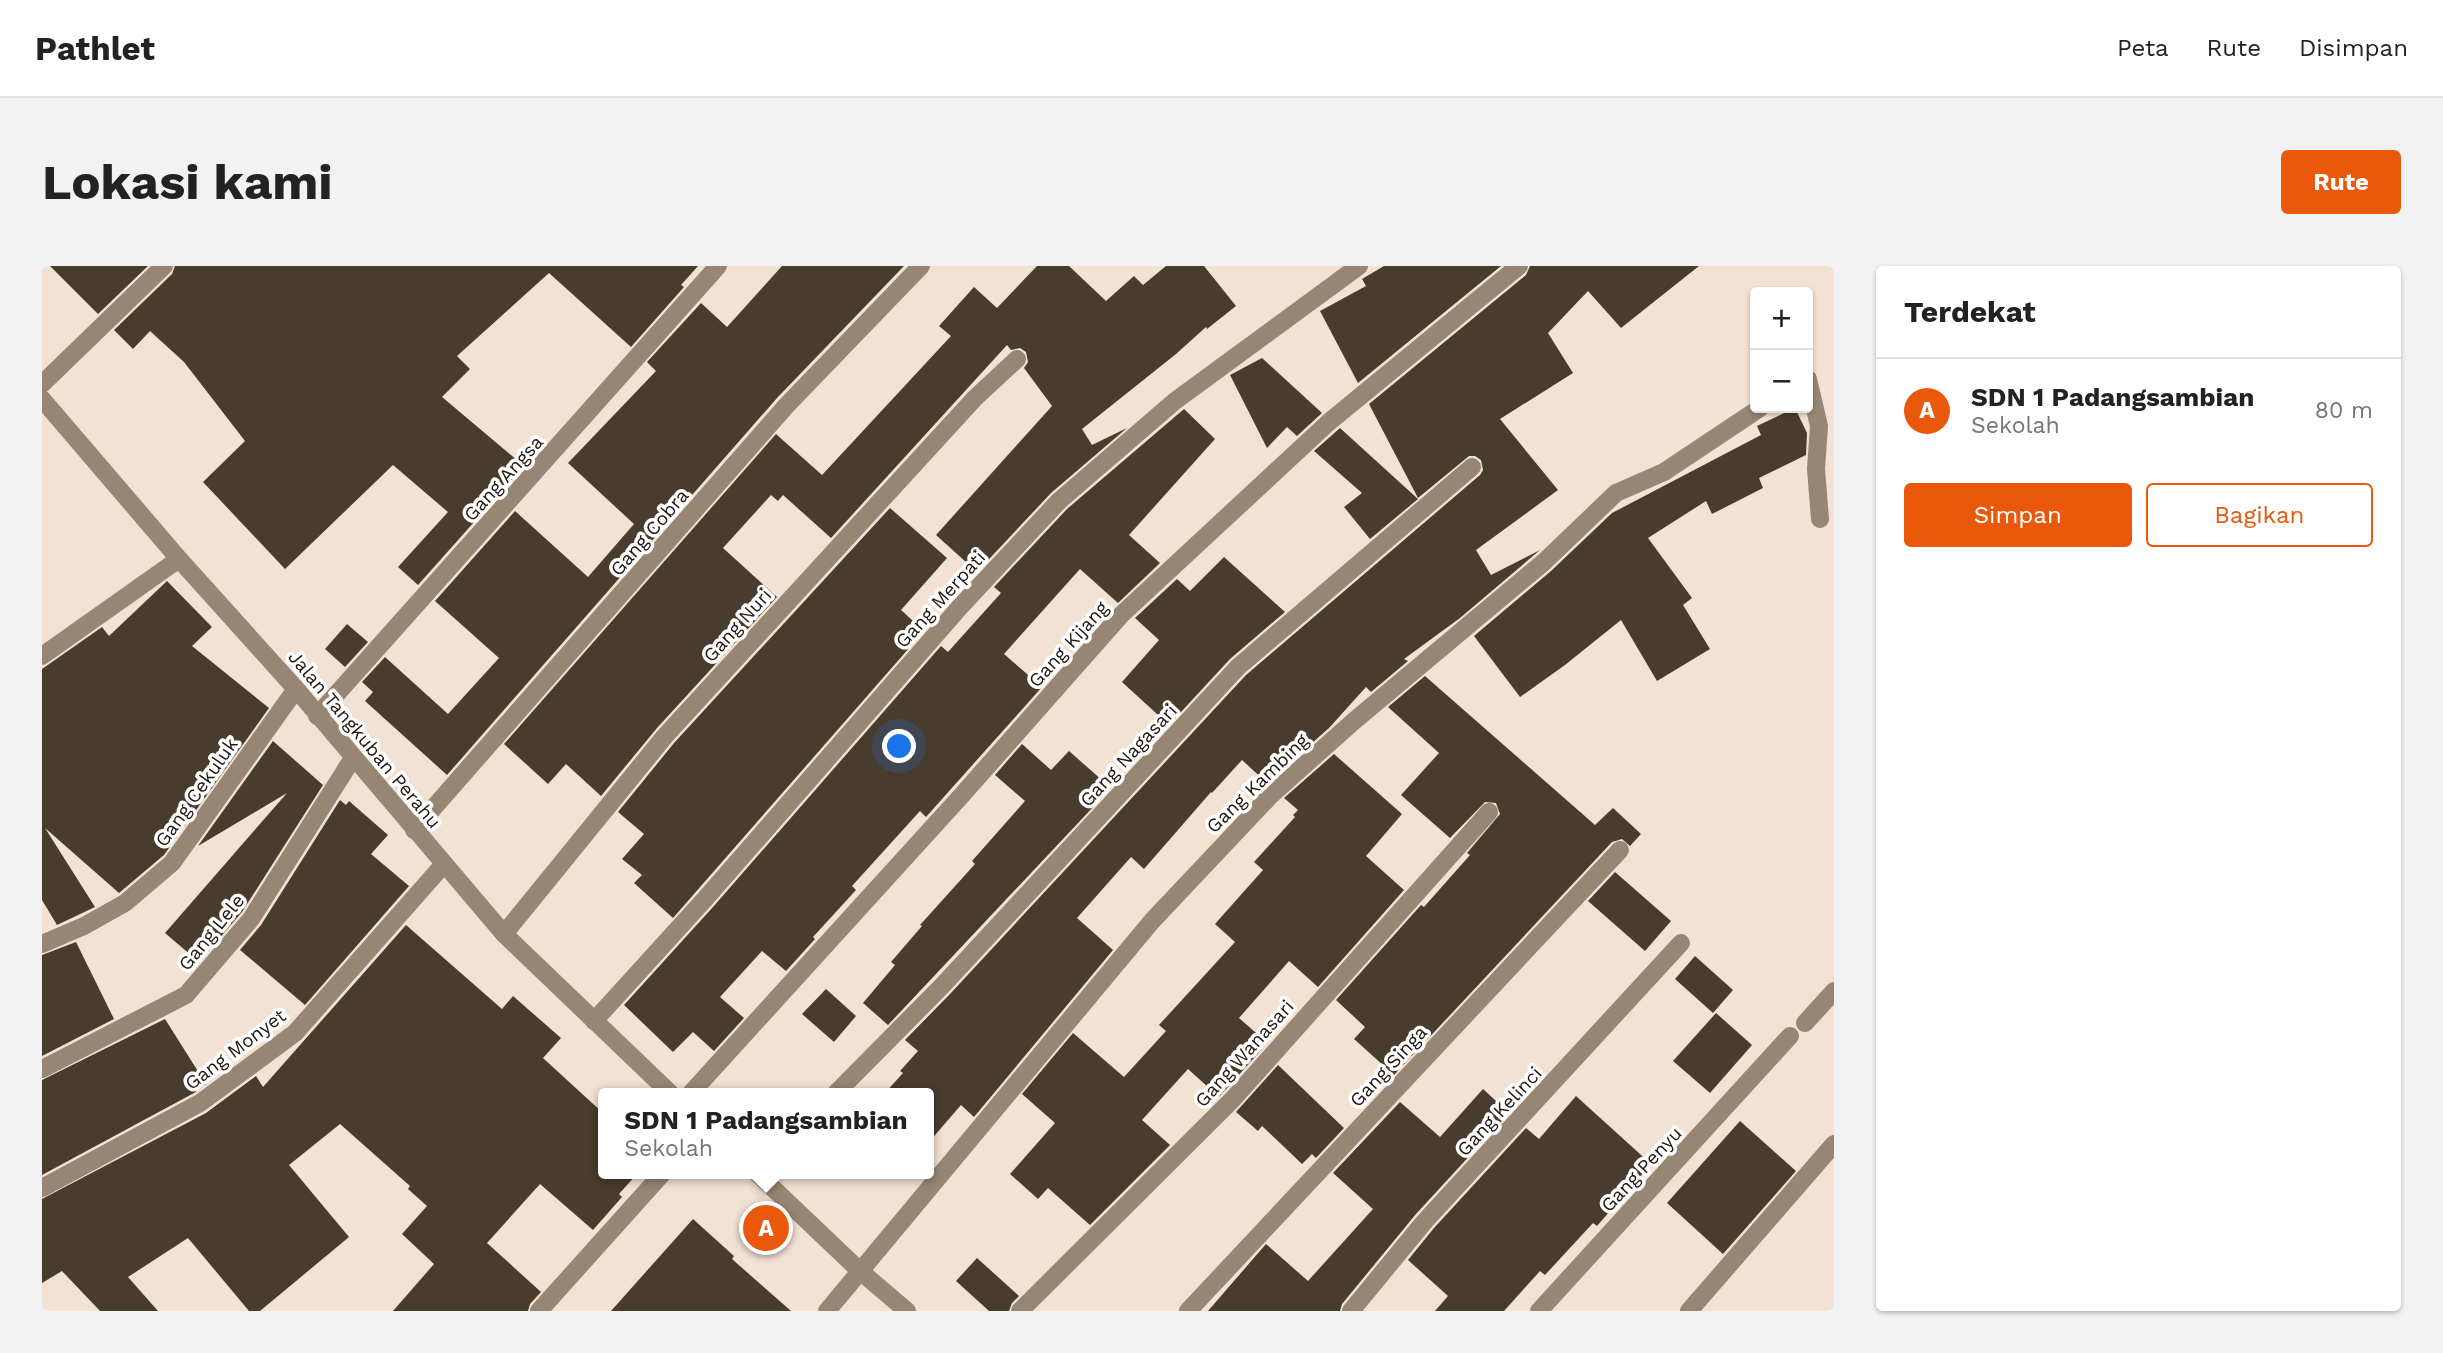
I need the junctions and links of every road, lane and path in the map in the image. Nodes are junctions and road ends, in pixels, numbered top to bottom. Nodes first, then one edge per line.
1 (164, 266) edge
2 (718, 266) edge
3 (921, 266) edge
4 (1359, 266) edge
5 (1519, 266) edge
6 (1017, 359) dead end
7 (42, 384) edge
8 (42, 399) edge
9 (1813, 400) edge
10 (1752, 413) edge
11 (1472, 467) dead end
12 (1820, 519) dead end
13 (179, 559) junction
14 (42, 656) edge
15 (296, 689) junction
16 (317, 716) junction
17 (353, 758) junction
18 (1489, 812) dead end
19 (414, 830) junction
20 (1620, 850) dead end
21 (444, 864) junction
22 (504, 934) junction
23 (1681, 943) dead end
24 (42, 944) edge
25 (1834, 990) edge
26 (594, 1021) junction
27 (1805, 1023) dead end
28 (1790, 1036) dead end
29 (42, 1069) edge
30 (665, 1088) edge
31 (696, 1088) edge
32 (841, 1088) edge
33 (1834, 1144) edge
34 (658, 1179) edge
35 (766, 1179) edge
36 (42, 1188) edge
37 (860, 1271) junction
38 (539, 1311) edge
39 (827, 1311) edge
40 (906, 1311) edge
41 (1020, 1311) edge
42 (1188, 1311) edge
43 (1351, 1311) edge
44 (1539, 1311) edge
45 (1689, 1311) edge

1 - 7 street
2 - 16 street, Gang Angsa
3 - 19 street, Gang Cobra
4 - 26 street, Gang Merpati
5 - 31 street, Gang Kijang
6 - 22 street, Gang Nuri
8 - 13 street, Jalan Tangkuban Perahu
9 - 12 street
10 - 37 street, Gang Kambing
11 - 32 street, Gang Nagasari
13 - 14 street
13 - 15 street, Jalan Tangkuban Perahu
15 - 16 street, Jalan Tangkuban Perahu
15 - 24 street, Gang Cekuluk
16 - 17 street, Jalan Tangkuban Perahu
17 - 19 street, Jalan Tangkuban Perahu
17 - 29 street, Gang Lele
18 - 41 street, Gang Wanasari
19 - 21 street, Jalan Tangkuban Perahu
20 - 42 street, Gang Singa
21 - 22 street, Jalan Tangkuban Perahu
21 - 36 street, Gang Monyet
22 - 26 street, Jalan Tangkuban Perahu
23 - 43 street, Gang Kelinci
25 - 27 street
26 - 30 street, Jalan Tangkuban Perahu
28 - 44 street, Gang Penyu
33 - 45 street
34 - 38 street
35 - 37 street
37 - 39 street, Gang Kambing
37 - 40 street

